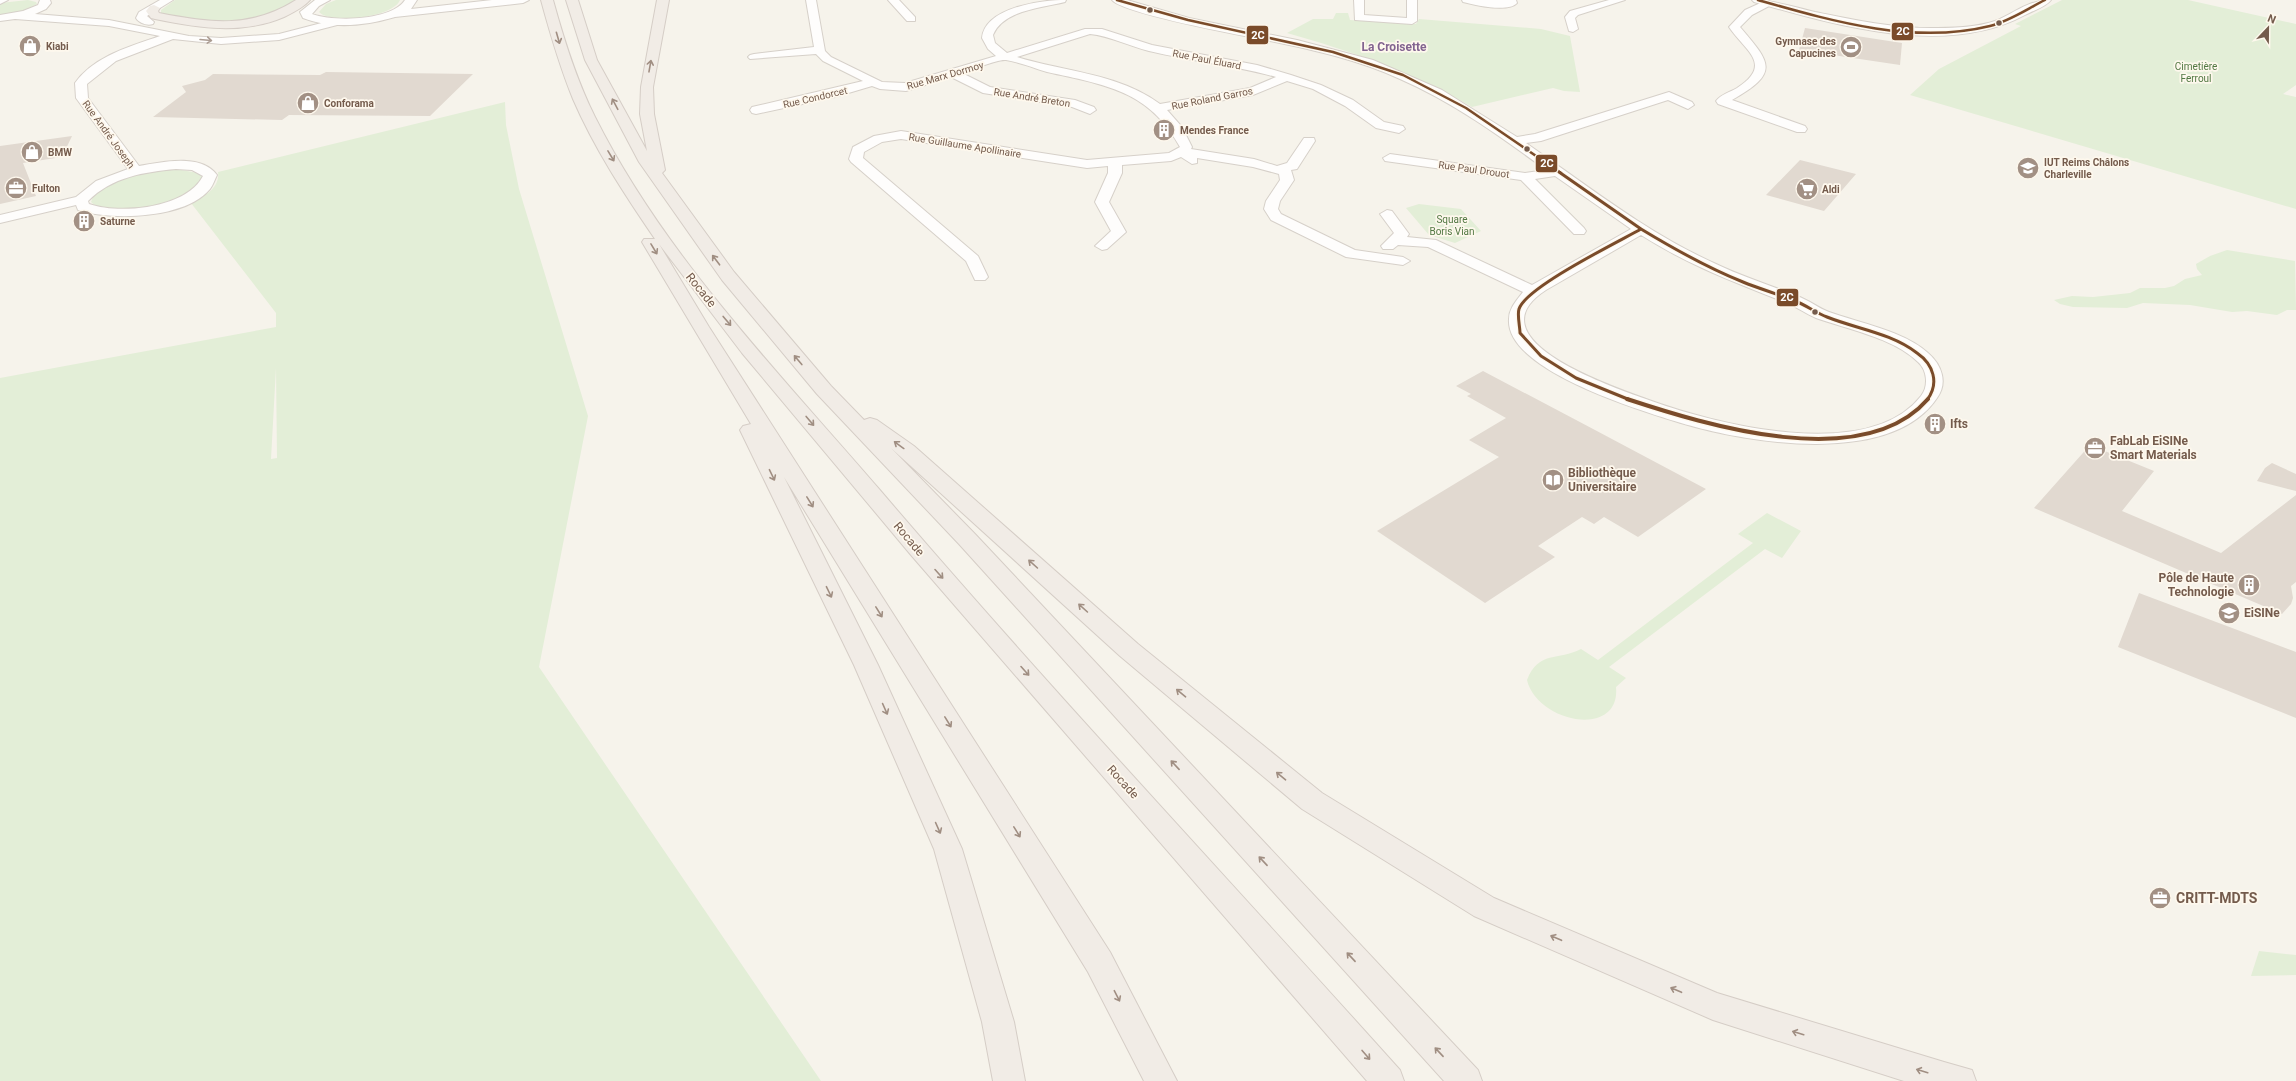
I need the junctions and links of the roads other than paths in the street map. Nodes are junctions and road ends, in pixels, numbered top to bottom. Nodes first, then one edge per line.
1 (3, 0) edge
2 (45, 0) edge
3 (168, 0) edge
4 (304, 0) edge
5 (324, 0) edge
6 (491, 0) edge
7 (523, 0) edge
8 (547, 0) edge
9 (572, 0) edge
10 (663, 0) edge
11 (811, 0) edge
12 (893, 0) edge
13 (1061, 0) edge
14 (1117, 0) edge
15 (1359, 0) edge
16 (1412, 0) edge
17 (1467, 0) edge
18 (1511, 0) edge
19 (1574, 0) edge
20 (1620, 0) edge
21 (2045, 0) edge
22 (0, 1) edge
23 (411, 1) edge
24 (1762, 1) edge
25 (1035, 2) edge
26 (1608, 3) junction
27 (154, 8) junction
28 (37, 9) junction
29 (390, 14) junction
30 (15, 16) junction
31 (0, 18) edge
32 (299, 19) junction
33 (911, 19) dead end
34 (149, 22) junction
35 (337, 22) junction
36 (1573, 29) dead end
37 (196, 30) junction
38 (174, 36) junction
39 (820, 50) junction
40 (754, 57) dead end
41 (1008, 57) junction
42 (952, 73) junction
43 (1287, 77) junction
44 (873, 82) junction
45 (1688, 105) dead end
46 (1159, 108) junction
47 (756, 110) dead end
48 (1090, 110) dead end
49 (1399, 129) dead end
50 (1801, 129) dead end
51 (1309, 141) dead end
52 (1513, 141) junction
53 (1189, 156) junction
54 (1390, 158) dead end
55 (1115, 162) junction
56 (1280, 170) junction
57 (136, 171) junction
58 (1558, 172) junction
59 (1525, 177) junction
60 (662, 187) junction
61 (81, 200) junction
62 (645, 212) junction
63 (1387, 214) dead end
64 (0, 219) edge
65 (1641, 229) junction
66 (1579, 231) dead end
67 (1394, 240) junction
68 (1102, 246) dead end
69 (1374, 257) junction
70 (1403, 261) dead end
71 (980, 277) dead end
72 (1534, 292) junction
73 (700, 326) junction
74 (824, 390) junction
75 (1009, 1081) edge
76 (1161, 1081) edge
77 (1388, 1081) edge
78 (1466, 1081) edge
79 (1960, 1081) edge

1 - 22 street
2 - 28 street
3 - 27 street
4 - 27 highway
5 - 32 street
6 - 23 street
7 - 29 street
8 -> 62 highway, Rocade
60 -> 9 highway
60 -> 10 highway
11 - 39 street
12 - 33 street
13 - 25 street
14 - 52 street
15 - 16 street
17 - 18 street
19 - 26 street
20 - 26 street
21 - 24 street
23 - 29 street
24 - 50 street
25 - 41 street
26 - 36 street
27 - 34 street
28 - 30 street
28 - 34 street
29 - 35 street
30 - 31 street
30 - 38 street
32 - 35 street
32 - 37 street
34 - 37 street
38 -> 35 street
37 - 38 street
38 - 57 street, Rue André Joseph
39 - 40 street
39 - 44 street, Rue Marx Dormoy
41 - 42 street, Rue Marx Dormoy
41 - 43 street, Rue Paul Éluard
41 - 46 street
42 - 44 street, Rue Marx Dormoy
42 - 48 street, Rue André Breton
43 - 46 street, Rue Roland Garros
43 - 49 street, Rue Paul Éluard
44 - 47 street, Rue Condorcet
45 - 52 street
46 - 53 street
51 - 56 street
52 - 58 street
53 - 55 street, Rue Guillaume Apollinaire
53 - 56 street
54 - 59 street, Rue Paul Drouot
55 - 68 street
55 - 71 street, Rue Guillaume Apollinaire
56 - 69 street
57 - 61 street, Rue André Joseph
57 - 61 street, Rue André Joseph
58 - 59 street, Rue Paul Drouot
58 - 65 street
59 - 66 street
74 -> 60 highway
61 - 64 street
62 -> 73 highway
62 -> 77 highway, Rocade
63 - 67 street
65 - 72 street
65 - 72 street
67 - 69 street
67 - 72 street
69 - 70 street
73 -> 75 highway
73 -> 76 highway
78 -> 74 highway
79 -> 74 highway

